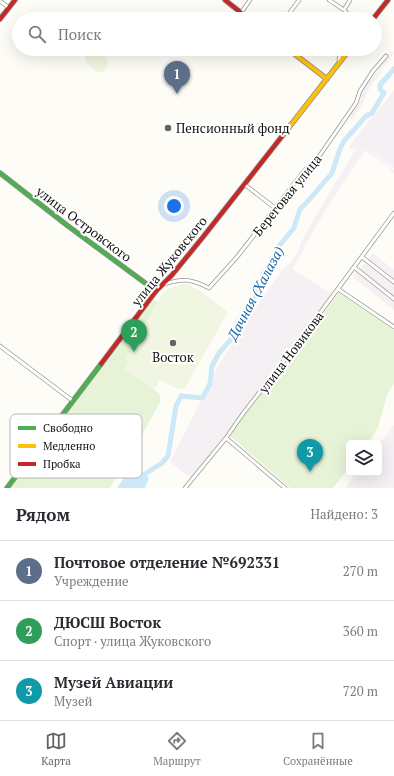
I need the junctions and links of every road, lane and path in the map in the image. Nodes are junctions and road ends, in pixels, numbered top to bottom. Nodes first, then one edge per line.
1 (15, 0) edge
2 (225, 0) edge
3 (250, 0) edge
4 (299, 0) edge
5 (330, 0) edge
6 (350, 0) edge
7 (388, 0) edge
8 (0, 1) edge
9 (9, 8) junction
10 (344, 10) joint
11 (240, 12) edge
12 (242, 12) edge
13 (290, 12) edge
14 (379, 12) edge
15 (0, 19) edge
16 (297, 56) edge
17 (340, 56) edge
18 (344, 56) edge
19 (386, 56) dead end
20 (339, 63) junction
21 (327, 79) junction
22 (0, 173) edge
23 (244, 184) junction
24 (275, 208) junction
25 (394, 213) edge
26 (362, 256) junction
27 (354, 267) junction
28 (394, 282) edge
29 (162, 284) junction
30 (338, 289) junction
31 (156, 291) junction
32 (394, 299) edge
33 (394, 327) edge
34 (0, 346) edge
35 (73, 401) junction
36 (63, 414) edge
37 (226, 438) junction
38 (15, 478) edge
39 (7, 488) edge
40 (185, 488) edge
41 (285, 488) edge

1 - 9 main road
2 - 11 main road
3 - 12 street
4 - 13 street
5 - 10 street
6 - 10 street
7 - 14 main road
8 - 9 street
9 - 15 main road
16 - 21 main road
17 - 20 street
18 - 20 main road, улица Жуковского
19 - 24 street, Береговая улица
20 - 21 main road, улица Жуковского
21 - 23 main road, улица Жуковского
22 - 31 main road, улица Островского
23 - 24 street
23 - 29 main road, улица Жуковского
24 - 29 street, Береговая улица
25 - 26 street, улица Новикова
26 - 27 street, улица Новикова
26 - 28 street
27 - 30 street, улица Новикова
27 - 32 street
29 - 31 main road, улица Жуковского
30 - 33 street
30 - 37 street, улица Новикова
31 - 35 main road, улица Жуковского
34 - 35 street
35 - 36 main road, улица Жуковского
37 - 40 street, улица Новикова
37 - 41 street
38 - 39 main road, улица Жуковского

